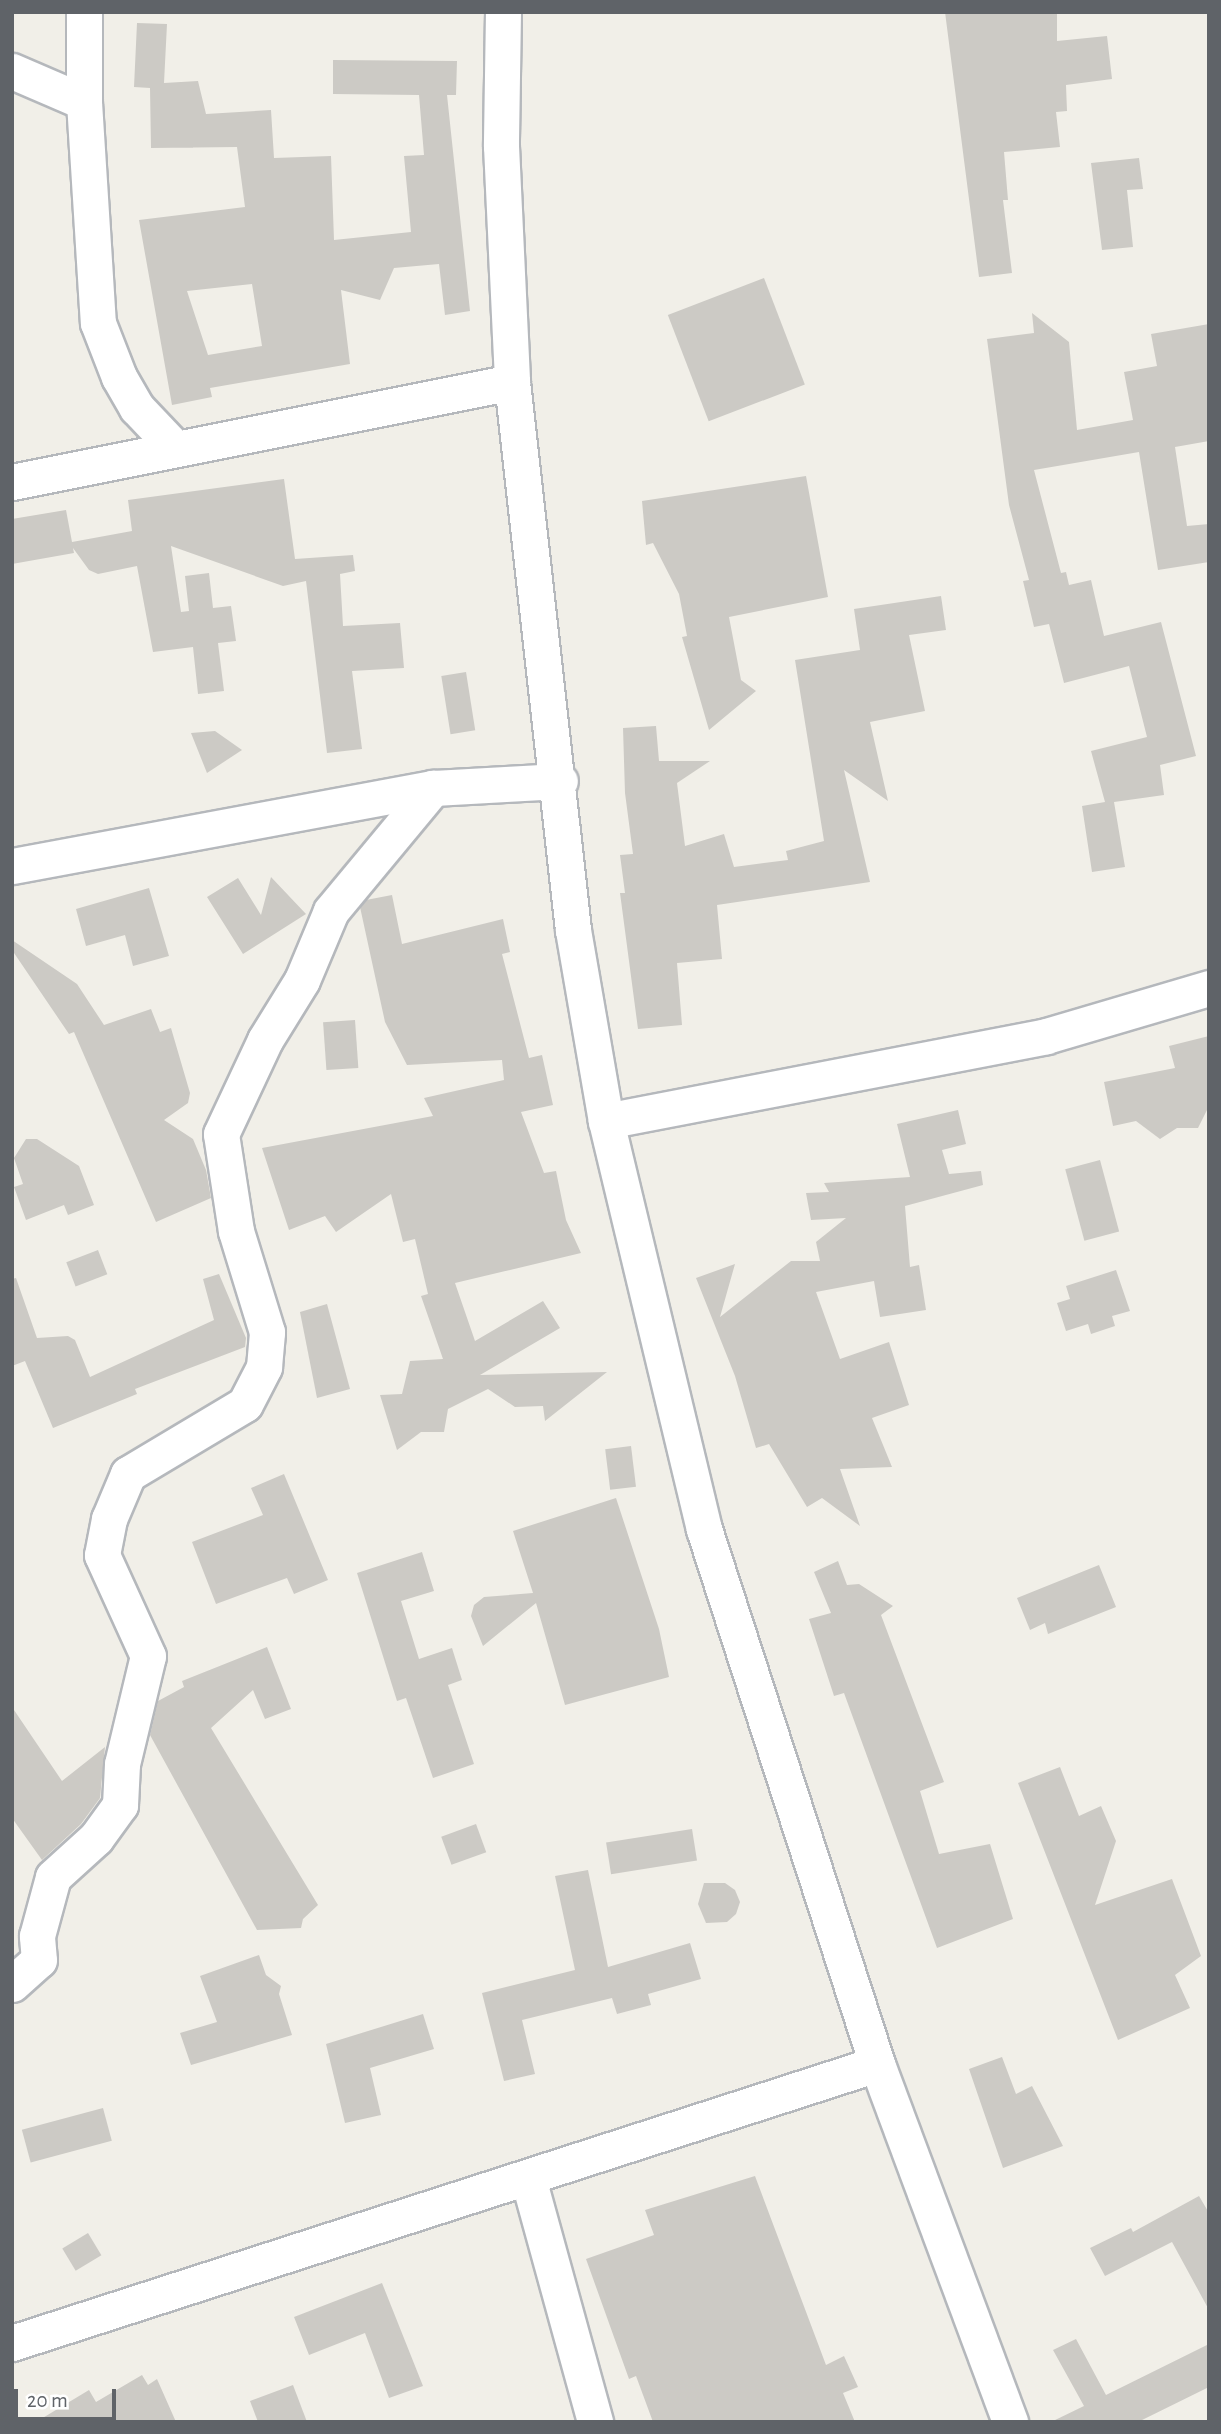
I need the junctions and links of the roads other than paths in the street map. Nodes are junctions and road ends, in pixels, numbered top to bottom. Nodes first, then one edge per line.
1 (84, 12) edge
2 (503, 12) edge
3 (12, 71) edge
4 (84, 102) junction
5 (512, 382) junction
6 (175, 448) junction
7 (12, 482) edge
8 (559, 781) junction
9 (433, 788) junction
10 (12, 866) edge
11 (1209, 988) edge
12 (606, 1121) junction
13 (12, 1984) edge
14 (877, 2064) junction
15 (528, 2178) junction
16 (12, 2343) edge
17 (595, 2422) edge
18 (1010, 2422) edge

1 - 4 street
2 - 5 street
3 - 4 street
4 - 6 street
5 - 6 street
5 - 8 street
6 - 7 street
8 - 9 street
8 - 12 street
9 - 10 street
9 - 13 street
11 - 12 street
12 - 14 street
14 - 15 street
14 - 18 street
15 - 16 street
15 - 17 street

